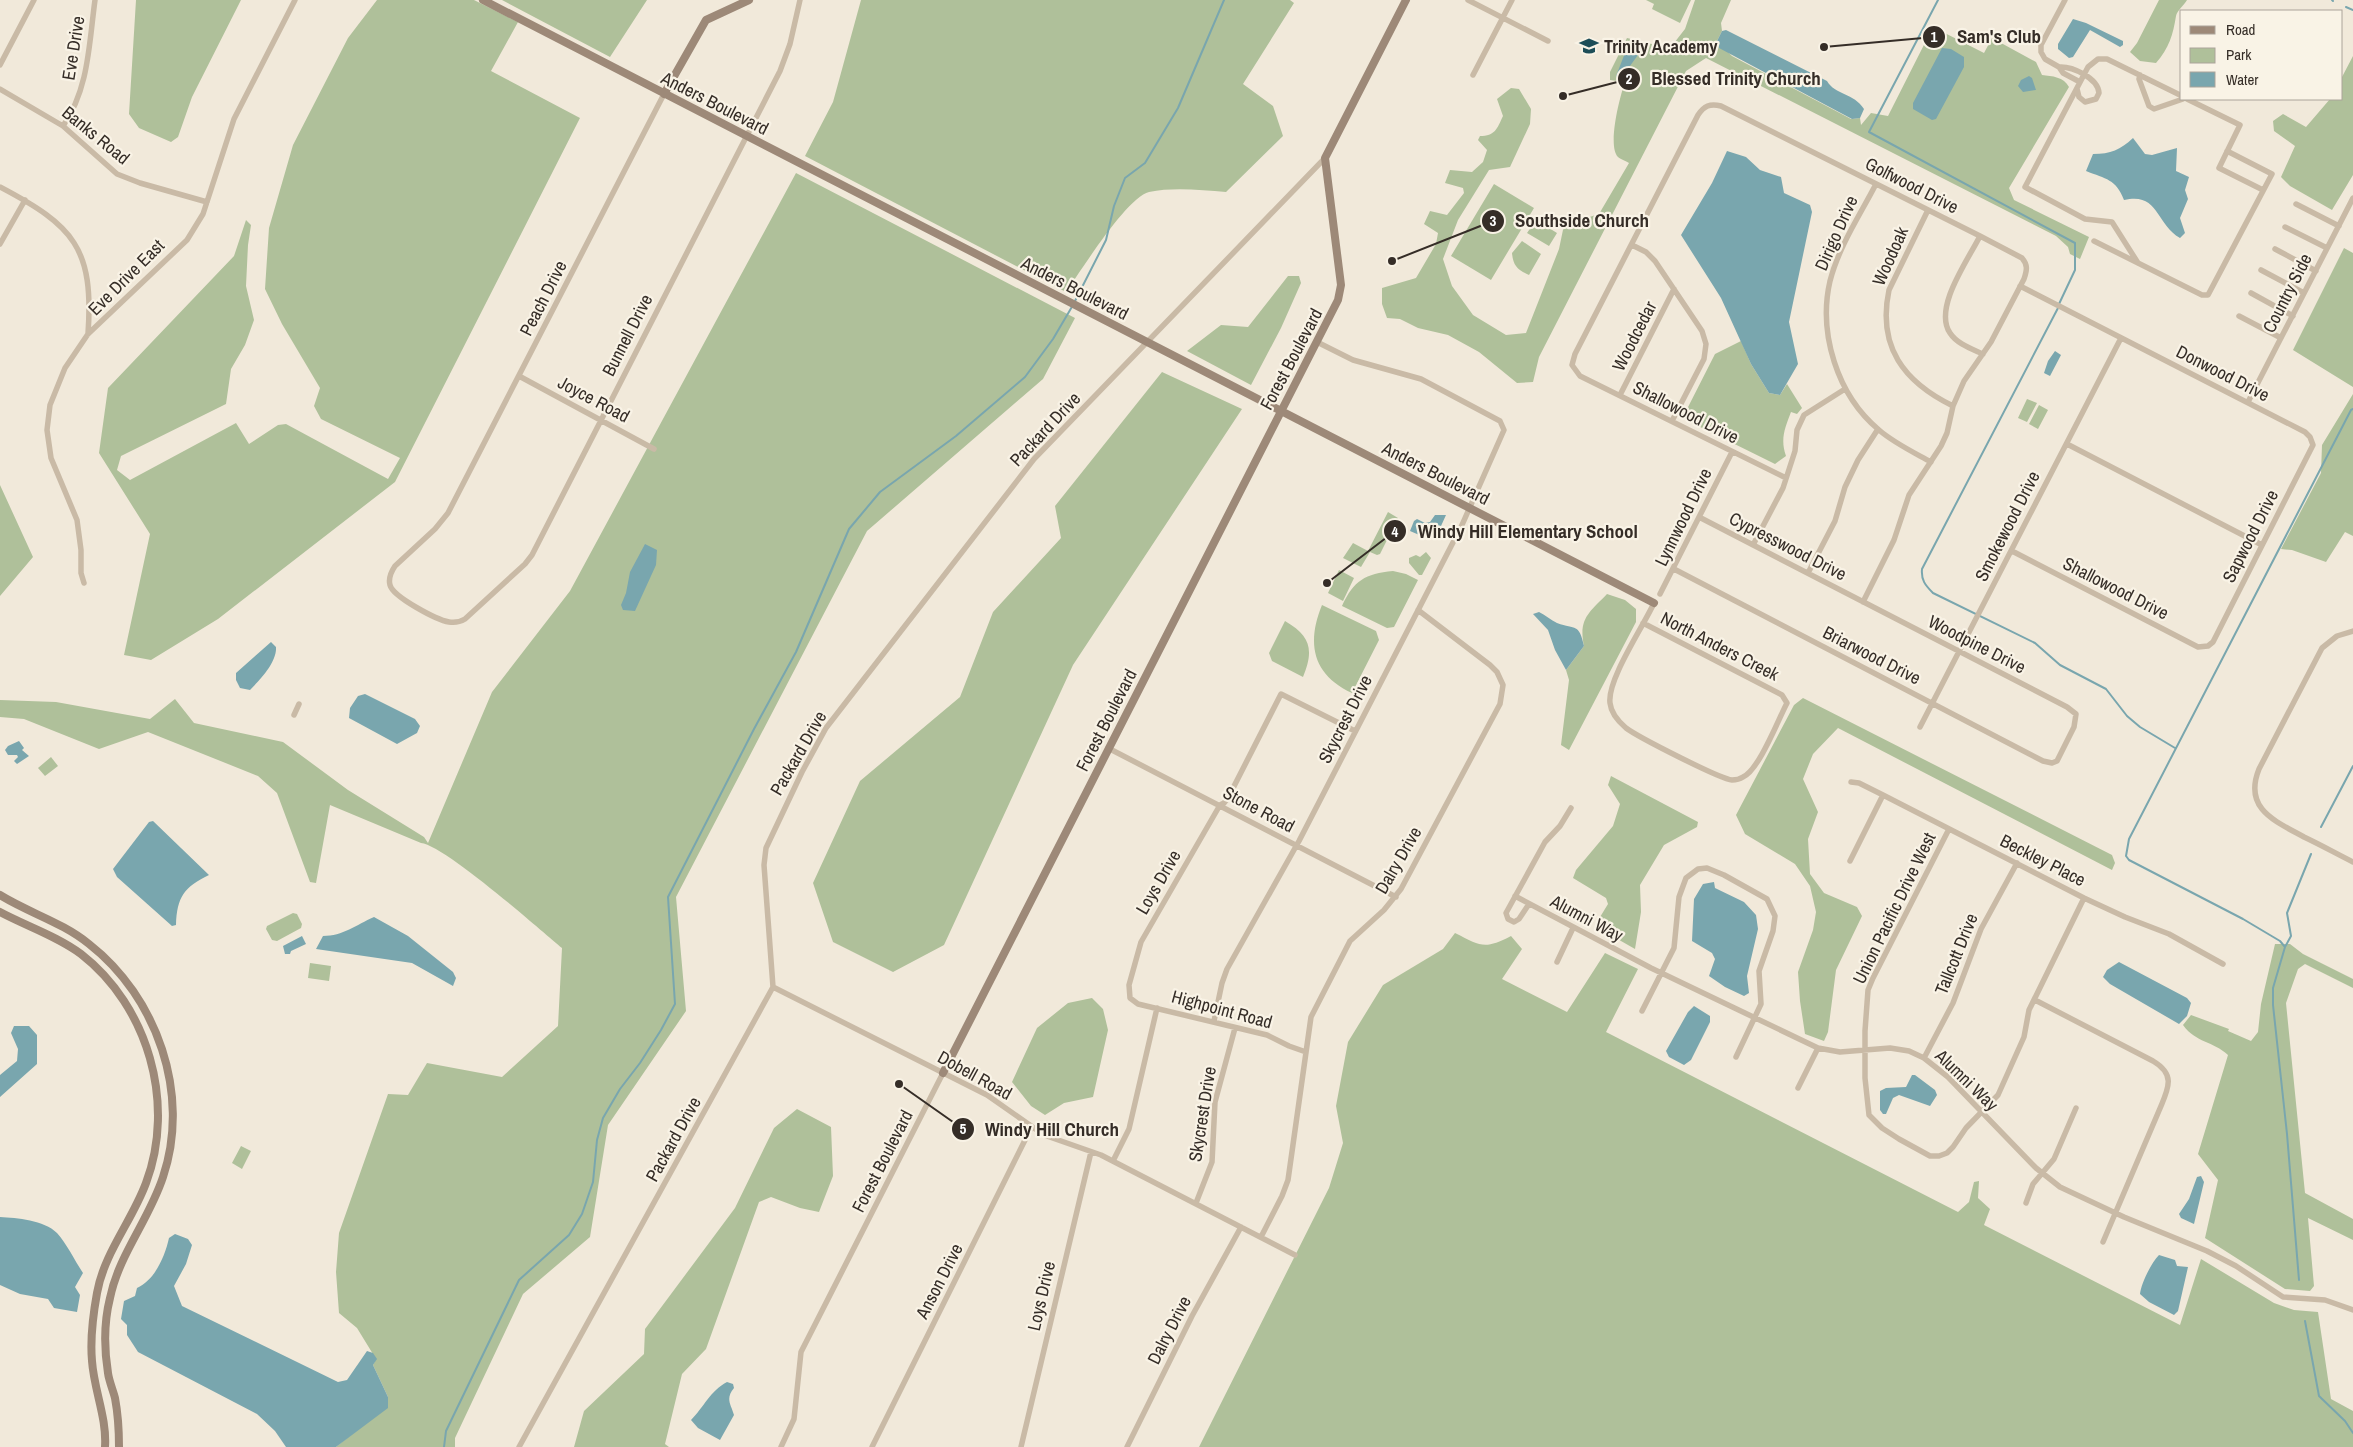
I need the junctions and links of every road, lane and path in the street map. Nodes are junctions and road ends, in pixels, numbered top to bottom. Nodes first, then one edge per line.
1 (34, 0) edge
2 (95, 0) edge
3 (295, 0) edge
4 (483, 0) edge
5 (749, 0) edge
6 (800, 0) edge
7 (1406, 0) edge
8 (1468, 0) edge
9 (1512, 0) edge
10 (2065, 0) edge
11 (1503, 17) junction
12 (1548, 41) dead end
13 (0, 65) edge
14 (2059, 67) junction
15 (1473, 75) dead end
16 (2084, 75) junction
17 (2140, 75) junction
18 (2080, 82) junction
19 (0, 89) edge
20 (2077, 89) junction
21 (664, 94) junction
22 (2180, 95) edge
23 (2180, 98) edge
24 (2189, 100) edge
25 (63, 126) junction
26 (747, 136) junction
27 (2227, 151) junction
28 (1325, 158) junction
29 (1876, 184) junction
30 (0, 186) edge
31 (2264, 190) junction
32 (2353, 198) edge
33 (25, 200) junction
34 (207, 202) junction
35 (2296, 204) dead end
36 (1928, 210) junction
37 (2285, 226) dead end
38 (2339, 226) junction
39 (1980, 236) junction
40 (2094, 241) dead end
41 (0, 244) edge
42 (1632, 245) junction
43 (2327, 248) junction
44 (2275, 249) dead end
45 (2138, 263) junction
46 (2261, 270) dead end
47 (2316, 271) junction
48 (2020, 286) junction
49 (1674, 290) junction
50 (2304, 293) junction
51 (2251, 294) dead end
52 (2239, 316) dead end
53 (2292, 316) junction
54 (88, 334) junction
55 (2121, 338) junction
56 (2281, 338) junction
57 (1147, 342) junction
58 (1318, 342) junction
59 (1983, 354) junction
60 (1574, 369) joint
61 (519, 376) junction
62 (1845, 389) junction
63 (1620, 395) junction
64 (2248, 402) junction
65 (1953, 406) junction
66 (1280, 410) junction
67 (600, 419) junction
68 (1672, 421) junction
69 (1878, 429) junction
70 (2310, 437) joint
71 (2067, 444) junction
72 (654, 449) dead end
73 (1732, 452) junction
74 (1930, 462) junction
75 (1786, 478) junction
76 (1468, 507) junction
77 (1699, 517) junction
78 (1754, 545) junction
79 (2262, 545) junction
80 (2012, 551) junction
81 (1674, 569) junction
82 (1808, 574) junction
83 (84, 583) dead end
84 (1660, 594) dead end
85 (1863, 602) junction
86 (1654, 604) joint
87 (421, 609) joint
88 (1418, 610) junction
89 (1644, 624) junction
90 (2351, 631) edge
91 (2208, 646) joint
92 (1958, 652) junction
93 (1932, 703) junction
94 (299, 704) dead end
95 (294, 715) dead end
96 (1920, 727) dead end
97 (1355, 731) junction
98 (1108, 748) junction
99 (2057, 760) joint
100 (1851, 782) dead end
101 (1883, 795) junction
102 (1220, 805) junction
103 (1571, 808) dead end
104 (1949, 829) junction
105 (1295, 845) junction
106 (1850, 861) dead end
107 (2353, 862) edge
108 (2017, 863) junction
109 (0, 895) edge
110 (1396, 896) junction
111 (1515, 896) junction
112 (2084, 898) junction
113 (1529, 904) junction
114 (0, 912) edge
115 (1573, 928) junction
116 (1557, 962) dead end
117 (2223, 964) dead end
118 (1661, 972) junction
119 (774, 987) junction
120 (2035, 1000) junction
121 (1157, 1008) junction
122 (1642, 1011) dead end
123 (148, 1015) junction
124 (1756, 1018) junction
125 (136, 1020) junction
126 (1214, 1021) junction
127 (154, 1027) junction
128 (1235, 1028) junction
129 (142, 1033) junction
130 (1818, 1048) junction
131 (1865, 1049) junction
132 (1306, 1052) junction
133 (1736, 1057) dead end
134 (1924, 1058) junction
135 (943, 1074) junction
136 (1798, 1088) dead end
137 (2076, 1108) dead end
138 (1981, 1113) junction
139 (1032, 1128) junction
140 (1091, 1152) junction
141 (1113, 1161) junction
142 (2042, 1173) junction
143 (141, 1195) junction
144 (154, 1201) junction
145 (1196, 1203) junction
146 (2026, 1203) dead end
147 (2115, 1213) junction
148 (1241, 1228) junction
149 (1261, 1237) junction
150 (2103, 1242) dead end
151 (1295, 1255) dead end
152 (2353, 1310) edge
153 (108, 1374) junction
154 (95, 1378) junction
155 (105, 1447) edge
156 (119, 1447) edge
157 (519, 1447) edge
158 (781, 1447) edge
159 (872, 1447) edge
160 (1021, 1447) edge
161 (1127, 1447) edge

1 - 13 street
2 - 25 street, Eve Drive
3 - 34 street, Eve Drive East
4 - 21 street, Anders Boulevard
5 - 21 street, Peach Drive
6 - 26 street, Bunnell Drive
7 - 28 street
8 - 11 street
9 - 11 street
10 - 14 street
11 - 12 street
11 - 15 street
14 - 16 street
14 - 18 street
16 - 17 street
16 - 18 street
16 - 20 street
17 - 22 street
17 - 23 street
18 - 20 street
19 - 25 street, Banks Road
20 - 45 street
21 - 26 street, Anders Boulevard
21 - 61 street, Peach Drive
24 - 27 street
25 - 34 street, Banks Road
26 - 57 street, Anders Boulevard
26 - 67 street, Bunnell Drive
27 - 31 street
27 - 31 street
28 - 57 street, Packard Drive
28 - 58 street, Forest Boulevard
29 - 36 street, Golfwood Drive
29 - 42 street, Golfwood Drive
29 - 62 street, Dirigo Drive
30 - 33 street
31 - 45 street
32 - 38 street, Country Side
33 - 41 street
33 - 54 street
34 - 54 street, Eve Drive East
35 - 38 street
36 - 39 street, Golfwood Drive
36 - 65 street, Woodoak
37 - 43 street
38 - 43 street, Country Side
39 - 48 street, Golfwood Drive
39 - 59 street
40 - 45 street
42 - 49 street
42 - 60 street, Golfwood Drive
43 - 47 street, Country Side
44 - 47 street
46 - 50 street
47 - 50 street, Country Side
48 - 55 street, Donwood Drive
48 - 59 street, Golfwood Drive
49 - 63 street, Woodcedar
49 - 68 street
50 - 53 street, Country Side
51 - 53 street
52 - 56 street
53 - 56 street, Country Side
54 - 83 street, Eve Drive East
55 - 64 street, Donwood Drive
55 - 71 street, Smokewood Drive
56 - 64 street, Country Side
57 - 66 street, Anders Boulevard
57 - 119 street, Packard Drive
58 - 66 street, Forest Boulevard
58 - 76 street, Skycrest Drive
59 - 65 street, Golfwood Drive
60 - 63 street, Shallowood Drive
61 - 67 street, Joyce Road
61 - 87 street, Peach Drive
62 - 69 street, Dirigo Drive
62 - 75 street
63 - 68 street, Shallowood Drive
64 - 70 street, Donwood Drive
65 - 74 street, Golfwood Drive
66 - 76 street, Anders Boulevard
66 - 98 street, Forest Boulevard
67 - 72 street, Joyce Road
67 - 87 street, Bunnell Drive
68 - 73 street, Shallowood Drive
69 - 74 street, Dirigo Drive
69 - 82 street
70 - 79 street, Sapwood Drive
71 - 79 street
71 - 80 street, Smokewood Drive
73 - 75 street, Shallowood Drive
73 - 77 street, Lynnwood Drive
74 - 85 street, Golfwood Drive
75 - 78 street
76 - 86 street, Anders Boulevard
76 - 88 street, Skycrest Drive
77 - 78 street, Cypresswood Drive
77 - 81 street, Lynnwood Drive
78 - 82 street, Cypresswood Drive
79 - 91 street, Sapwood Drive
80 - 91 street, Shallowood Drive
80 - 92 street, Smokewood Drive
81 - 84 street, Lynnwood Drive
81 - 93 street, Briarwood Drive
82 - 85 street, Cypresswood Drive
85 - 92 street, Woodpine Drive
86 - 89 street
88 - 97 street, Skycrest Drive
88 - 110 street, Dalry Drive
89 - 89 street, North Anders Creek
90 - 107 street
92 - 93 street, Smokewood Drive
92 - 99 street, Woodpine Drive
93 - 96 street, Smokewood Drive
93 - 99 street, Briarwood Drive
94 - 95 street
97 - 102 street, Loys Drive
97 - 105 street, Skycrest Drive
98 - 102 street, Stone Road
98 - 135 street, Forest Boulevard
100 - 101 street, Beckley Place
101 - 104 street, Beckley Place
101 - 106 street
102 - 105 street, Stone Road
102 - 121 street, Loys Drive
103 - 111 street
104 - 108 street, Beckley Place
104 - 131 street, Union Pacific Drive West
105 - 110 street, Stone Road
105 - 126 street, Skycrest Drive
108 - 112 street, Beckley Place
108 - 134 street, Tallcott Drive
109 - 123 street
110 - 132 street, Dalry Drive
111 - 113 street, Alumni Way
111 - 113 street
112 - 117 street, Beckley Place
112 - 120 street
113 - 115 street, Alumni Way
114 - 125 street
115 - 116 street
115 - 118 street, Alumni Way
118 - 122 street
118 - 124 street, Alumni Way
118 - 124 street
119 - 135 street, Dobell Road
119 - 157 street, Packard Drive
120 - 138 street
120 - 147 street
121 - 126 street, Highpoint Road
121 - 141 street
123 - 125 street
123 - 127 street
124 - 130 street, Alumni Way
124 - 133 street
125 - 129 street
126 - 128 street, Highpoint Road
127 - 129 street
127 - 144 street
128 - 132 street, Highpoint Road
128 - 145 street, Skycrest Drive
129 - 143 street
130 - 131 street, Alumni Way
130 - 136 street
131 - 134 street, Alumni Way
131 - 138 street, Union Pacific Drive West
132 - 149 street, Dalry Drive
134 - 138 street, Alumni Way
135 - 139 street, Dobell Road
135 - 158 street, Forest Boulevard
137 - 142 street
138 - 142 street, Alumni Way
139 - 140 street, Dobell Road
139 - 159 street, Anson Drive
140 - 141 street, Dobell Road
140 - 160 street, Loys Drive
141 - 145 street, Dobell Road
142 - 146 street
142 - 147 street, Alumni Way
143 - 144 street
143 - 154 street
144 - 153 street
145 - 148 street, Dobell Road
147 - 150 street
147 - 152 street, Alumni Way
148 - 149 street, Dobell Road
148 - 161 street, Dalry Drive
149 - 151 street, Dobell Road
153 - 154 street
153 - 156 street
154 - 155 street

